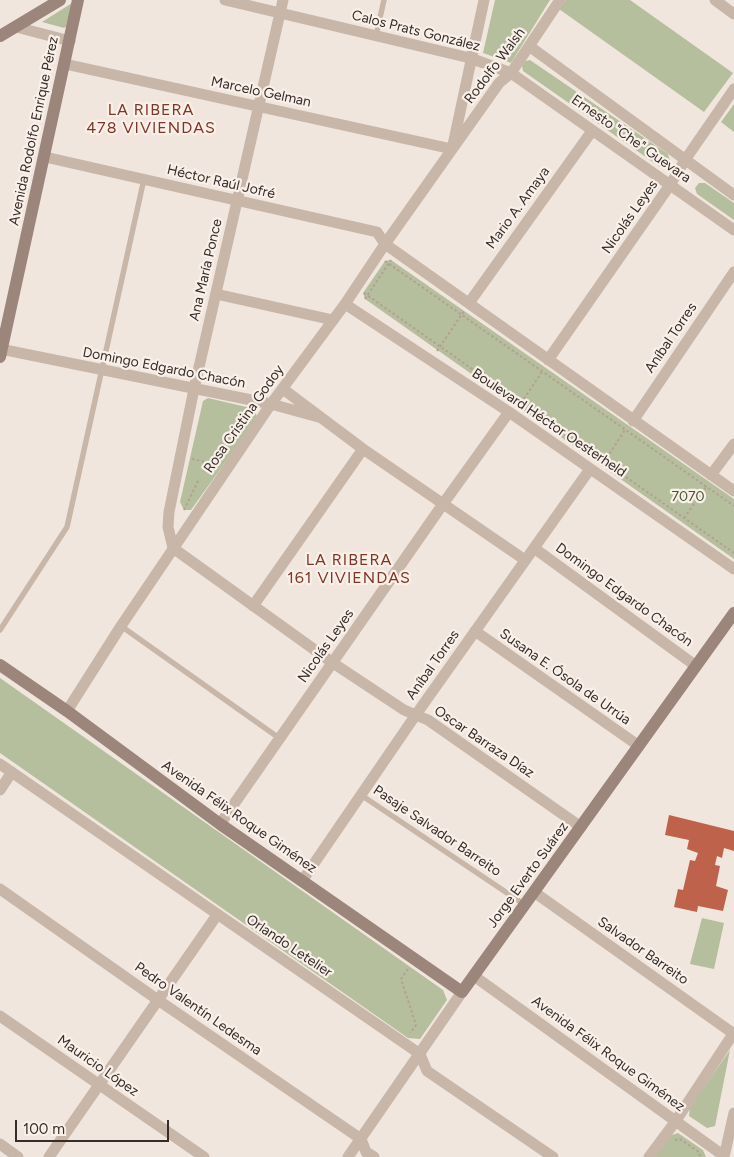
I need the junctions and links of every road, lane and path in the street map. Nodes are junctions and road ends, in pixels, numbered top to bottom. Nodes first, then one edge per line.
1 (60, 0) edge
2 (78, 0) edge
3 (226, 0) edge
4 (283, 0) edge
5 (384, 0) edge
6 (484, 0) edge
7 (560, 0) edge
8 (714, 0) edge
9 (280, 13) junction
10 (734, 14) edge
11 (16, 27) junction
12 (0, 36) edge
13 (376, 36) junction
14 (70, 41) junction
15 (529, 46) junction
16 (470, 58) junction
17 (64, 64) junction
18 (512, 73) junction
19 (734, 89) edge
20 (258, 107) junction
21 (592, 131) junction
22 (452, 149) junction
23 (45, 157) junction
24 (685, 160) junction
25 (144, 179) junction
26 (670, 185) junction
27 (734, 195) edge
28 (237, 200) junction
29 (734, 230) edge
30 (385, 244) junction
31 (391, 260) dead end
32 (385, 261) dead end
33 (389, 264) junction
34 (734, 272) edge
35 (363, 293) dead end
36 (216, 294) junction
37 (367, 295) junction
38 (365, 300) dead end
39 (345, 304) junction
40 (466, 307) junction
41 (462, 315) junction
42 (333, 320) junction
43 (440, 347) junction
44 (437, 351) dead end
45 (1, 352) edge
46 (547, 364) junction
47 (100, 370) junction
48 (542, 372) junction
49 (283, 389) junction
50 (194, 390) junction
51 (520, 403) junction
52 (271, 404) junction
53 (514, 410) junction
54 (322, 418) junction
55 (631, 423) junction
56 (625, 430) junction
57 (734, 444) edge
58 (363, 449) junction
59 (189, 458) dead end
60 (604, 462) junction
61 (222, 465) dead end
62 (596, 467) junction
63 (199, 479) dead end
64 (711, 479) junction
65 (706, 487) junction
66 (734, 491) edge
67 (443, 504) junction
68 (734, 506) edge
69 (184, 510) dead end
70 (684, 518) junction
71 (681, 522) dead end
72 (173, 548) junction
73 (534, 548) junction
74 (734, 553) edge
75 (525, 560) junction
76 (734, 569) edge
77 (253, 606) junction
78 (734, 613) edge
79 (121, 626) junction
80 (0, 630) edge
81 (475, 631) junction
82 (333, 663) junction
83 (0, 665) edge
84 (696, 666) junction
85 (66, 711) junction
86 (416, 716) junction
87 (279, 738) junction
88 (639, 746) junction
89 (0, 764) edge
90 (12, 772) junction
91 (0, 790) edge
92 (361, 795) junction
93 (220, 824) junction
94 (581, 827) junction
95 (302, 880) junction
96 (0, 889) edge
97 (534, 892) junction
98 (525, 905) junction
99 (217, 915) junction
100 (410, 967) dead end
101 (474, 976) junction
102 (462, 992) junction
103 (158, 1000) junction
104 (0, 1016) edge
105 (734, 1034) edge
106 (407, 1037) dead end
107 (420, 1054) junction
108 (98, 1084) junction
109 (734, 1113) edge
110 (675, 1122) junction
111 (361, 1139) junction
112 (670, 1140) dead end
113 (0, 1144) edge
114 (18, 1157) edge
115 (49, 1157) edge
116 (204, 1157) edge
117 (348, 1157) edge
118 (374, 1157) edge
119 (553, 1157) edge
120 (649, 1157) edge
121 (700, 1157) edge
122 (724, 1157) edge

1 - 11 street
2 - 14 street, Avenida Rodolfo Enrique Pérez
3 - 9 street, Calos Prats González
4 - 9 street, Ana María Ponce
5 - 13 lane
6 - 16 street
7 - 15 street, Rodolfo Walsh
8 - 10 street
9 - 13 street, Calos Prats González
9 - 20 street, Ana María Ponce
11 - 12 street
11 - 14 street
13 - 16 street, Calos Prats González
14 - 17 street, Avenida Rodolfo Enrique Pérez
15 - 18 street, Rodolfo Walsh
15 - 24 street, Ernesto "Che" Guevara
16 - 18 street, Calos Prats González
16 - 22 street
17 - 20 street, Marcelo Gelman
17 - 23 street, Avenida Rodolfo Enrique Pérez
18 - 21 street, Ernesto "Che" Guevara
18 - 22 street, Rodolfo Walsh
19 - 24 street, Nicolás Leyes
20 - 22 street, Marcelo Gelman
20 - 28 street, Ana María Ponce
21 - 26 street, Ernesto "Che" Guevara
21 - 40 street, Mario A. Amaya
22 - 30 street, Rosa Cristina Godoy
23 - 25 street, Héctor Raúl Jofré
23 - 45 street, Avenida Rodolfo Enrique Pérez
24 - 26 street, Nicolás Leyes
24 - 27 street, Ernesto "Che" Guevara
25 - 28 street, Héctor Raúl Jofré
25 - 47 lane
26 - 29 street, Ernesto "Che" Guevara
26 - 46 street, Nicolás Leyes
28 - 30 street, Héctor Raúl Jofré
28 - 36 street, Ana María Ponce
30 - 39 street, Rosa Cristina Godoy
30 - 40 street
31 - 33 path
32 - 33 path
33 - 37 path
33 - 41 path
34 - 55 street, Aníbal Torres
35 - 37 path
36 - 42 street
36 - 50 street, Ana María Ponce
37 - 38 path
37 - 43 path
39 - 42 street, Rosa Cristina Godoy
39 - 53 street, Boulevard Héctor Oesterheld
40 - 41 path
40 - 46 street
41 - 43 path
41 - 48 path
42 - 49 street, Rosa Cristina Godoy
43 - 44 path
43 - 51 path
45 - 47 street, Domingo Edgardo Chacón
46 - 48 path
46 - 55 street
47 - 50 street, Domingo Edgardo Chacón
47 - 80 lane
48 - 51 path
48 - 56 path
49 - 52 street, Rosa Cristina Godoy
49 - 54 street, Domingo Edgardo Chacón
50 - 52 street, Domingo Edgardo Chacón
50 - 72 street, Ana María Ponce
51 - 53 path
51 - 60 path
52 - 54 street, Domingo Edgardo Chacón
52 - 72 street, Rosa Cristina Godoy
53 - 62 street, Boulevard Héctor Oesterheld
53 - 67 street, Nicolás Leyes
54 - 58 street, Domingo Edgardo Chacón
55 - 56 path
55 - 64 street
56 - 60 path
56 - 65 path
57 - 64 street
58 - 67 street, Domingo Edgardo Chacón
58 - 77 street
59 - 61 path
60 - 62 path
60 - 70 path
62 - 73 street, Aníbal Torres
62 - 76 street, Boulevard Héctor Oesterheld
63 - 69 path
64 - 65 path
64 - 66 street
65 - 68 path
65 - 70 path
67 - 75 street, Domingo Edgardo Chacón
67 - 82 street, Nicolás Leyes
70 - 71 path
70 - 74 path
72 - 77 street, Oscar Barraza Díaz
72 - 79 street, Rosa Cristina Godoy
73 - 75 street, Aníbal Torres
73 - 84 street, Domingo Edgardo Chacón
75 - 81 street, Aníbal Torres
77 - 82 street, Oscar Barraza Díaz
78 - 84 street, Jorge Everto Suárez
79 - 85 street, Rosa Cristina Godoy
79 - 87 lane
81 - 86 street, Aníbal Torres
81 - 88 street, Susana E. Ósola de Urrúa
82 - 86 street, Oscar Barraza Díaz
82 - 87 street, Nicolás Leyes
83 - 85 street, Avenida Félix Roque Giménez
84 - 88 street, Jorge Everto Suárez
85 - 93 street, Avenida Félix Roque Giménez
86 - 92 street, Aníbal Torres
86 - 94 street, Oscar Barraza Díaz
87 - 93 street, Nicolás Leyes
88 - 94 street, Jorge Everto Suárez
89 - 90 street, Orlando Letelier
90 - 91 street
90 - 99 street, Orlando Letelier
92 - 95 street, Aníbal Torres
92 - 98 lane, Pasaje Salvador Barreito
93 - 95 street, Avenida Félix Roque Giménez
94 - 97 street, Jorge Everto Suárez
95 - 102 street, Avenida Félix Roque Giménez
96 - 103 street, Pedro Valentín Ledesma
97 - 98 street, Jorge Everto Suárez
97 - 105 street, Salvador Barreito
98 - 101 street, Jorge Everto Suárez
99 - 103 street
99 - 107 street, Orlando Letelier
100 - 106 path
101 - 102 street, Jorge Everto Suárez
101 - 110 street, Avenida Félix Roque Giménez
102 - 107 street, Jorge Everto Suárez
103 - 108 street
103 - 111 street, Pedro Valentín Ledesma
104 - 108 street, Mauricio López
105 - 110 street
107 - 111 street, Jorge Everto Suárez
107 - 119 street, Orlando Letelier
108 - 115 street
108 - 116 street, Mauricio López
109 - 122 street
110 - 120 street
110 - 122 street, Avenida Félix Roque Giménez
111 - 117 street, Jorge Everto Suárez
111 - 118 street, Pedro Valentín Ledesma
112 - 121 path
113 - 114 street

